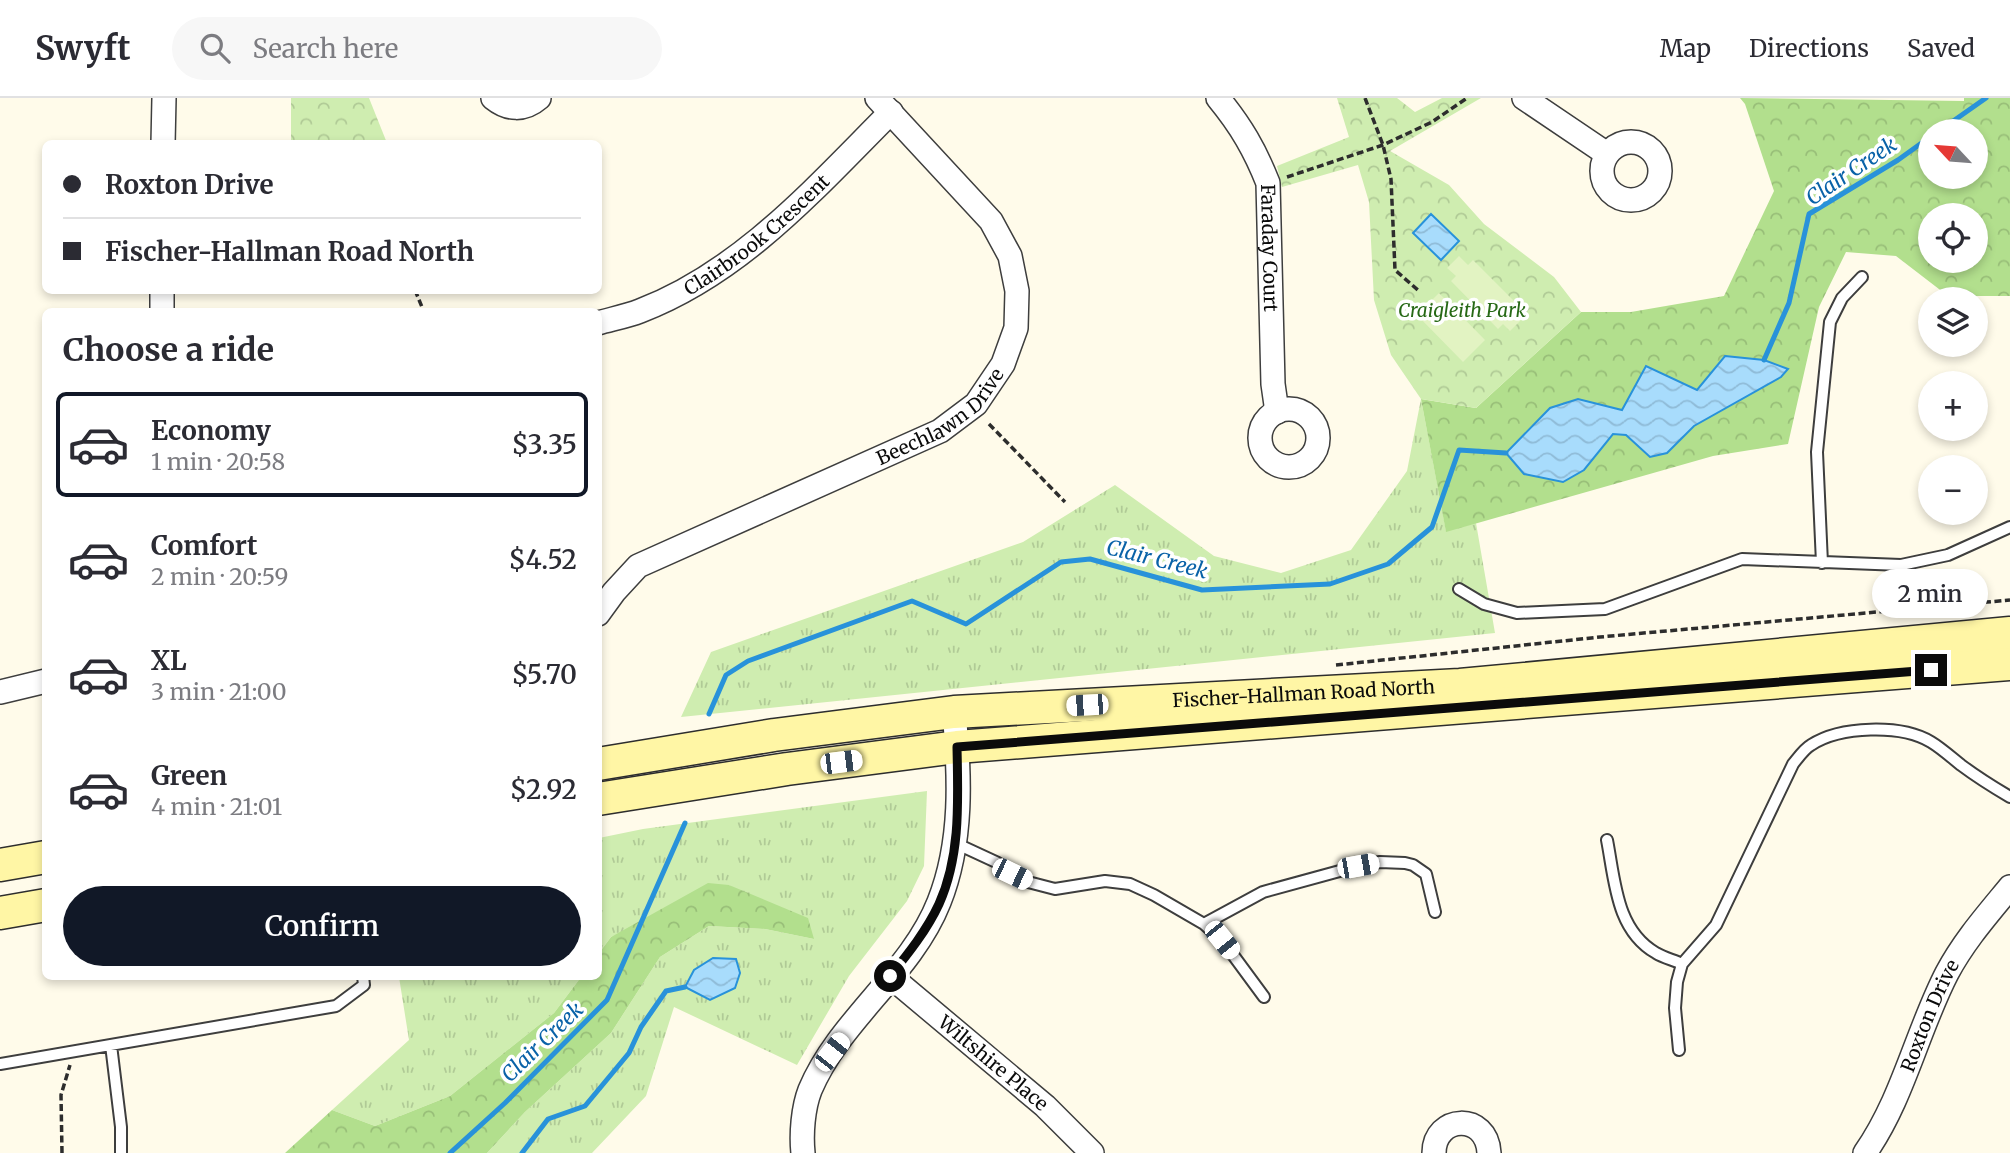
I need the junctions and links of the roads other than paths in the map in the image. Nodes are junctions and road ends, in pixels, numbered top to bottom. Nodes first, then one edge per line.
1 (164, 98) edge
2 (494, 98) edge
3 (539, 98) edge
4 (1218, 98) edge
5 (1524, 98) edge
6 (884, 105) edge
7 (163, 140) edge
8 (1607, 155) dead end
9 (1862, 277) dead end
10 (602, 322) edge
11 (1277, 412) dead end
12 (2010, 527) edge
13 (1822, 563) junction
14 (1459, 589) dead end
15 (602, 608) edge
16 (2010, 633) edge
17 (2010, 664) edge
18 (42, 682) edge
19 (0, 692) edge
20 (954, 712) junction
21 (957, 747) junction
22 (602, 763) edge
23 (2010, 797) edge
24 (602, 798) edge
25 (1607, 840) dead end
26 (955, 843) junction
27 (42, 858) edge
28 (0, 865) edge
29 (2010, 887) edge
30 (42, 906) edge
31 (1435, 912) dead end
32 (0, 913) edge
33 (1204, 924) junction
34 (1682, 964) junction
35 (890, 976) junction
36 (363, 980) edge
37 (1264, 996) dead end
38 (111, 1045) junction
39 (1679, 1051) dead end
40 (0, 1065) edge
41 (121, 1153) edge
42 (803, 1153) edge
43 (1092, 1153) edge
44 (1434, 1153) edge
45 (1489, 1153) edge
46 (1865, 1153) edge

1 - 7 street
2 - 3 street
4 - 11 street, Faraday Court
5 - 8 street
6 - 10 street, Clairbrook Crescent
6 - 15 street, Beechlawn Drive
9 - 13 lane
12 - 13 lane
13 - 14 lane
16 - 20 main road, Fischer-Hallman Road North
17 - 21 main road, Fischer-Hallman Road North
18 - 19 street
20 - 21 street
20 - 22 main road, Fischer-Hallman Road North
21 - 24 main road, Fischer-Hallman Road North
21 - 26 street
23 - 34 lane
25 - 34 lane
26 - 33 lane
26 - 35 street
27 - 28 main road
29 - 46 street, Roxton Drive
30 - 32 main road
31 - 33 lane
33 - 37 lane
34 - 39 lane
35 - 42 street
35 - 43 street, Wiltshire Place
36 - 38 lane
38 - 40 lane
38 - 41 lane
44 - 45 street

